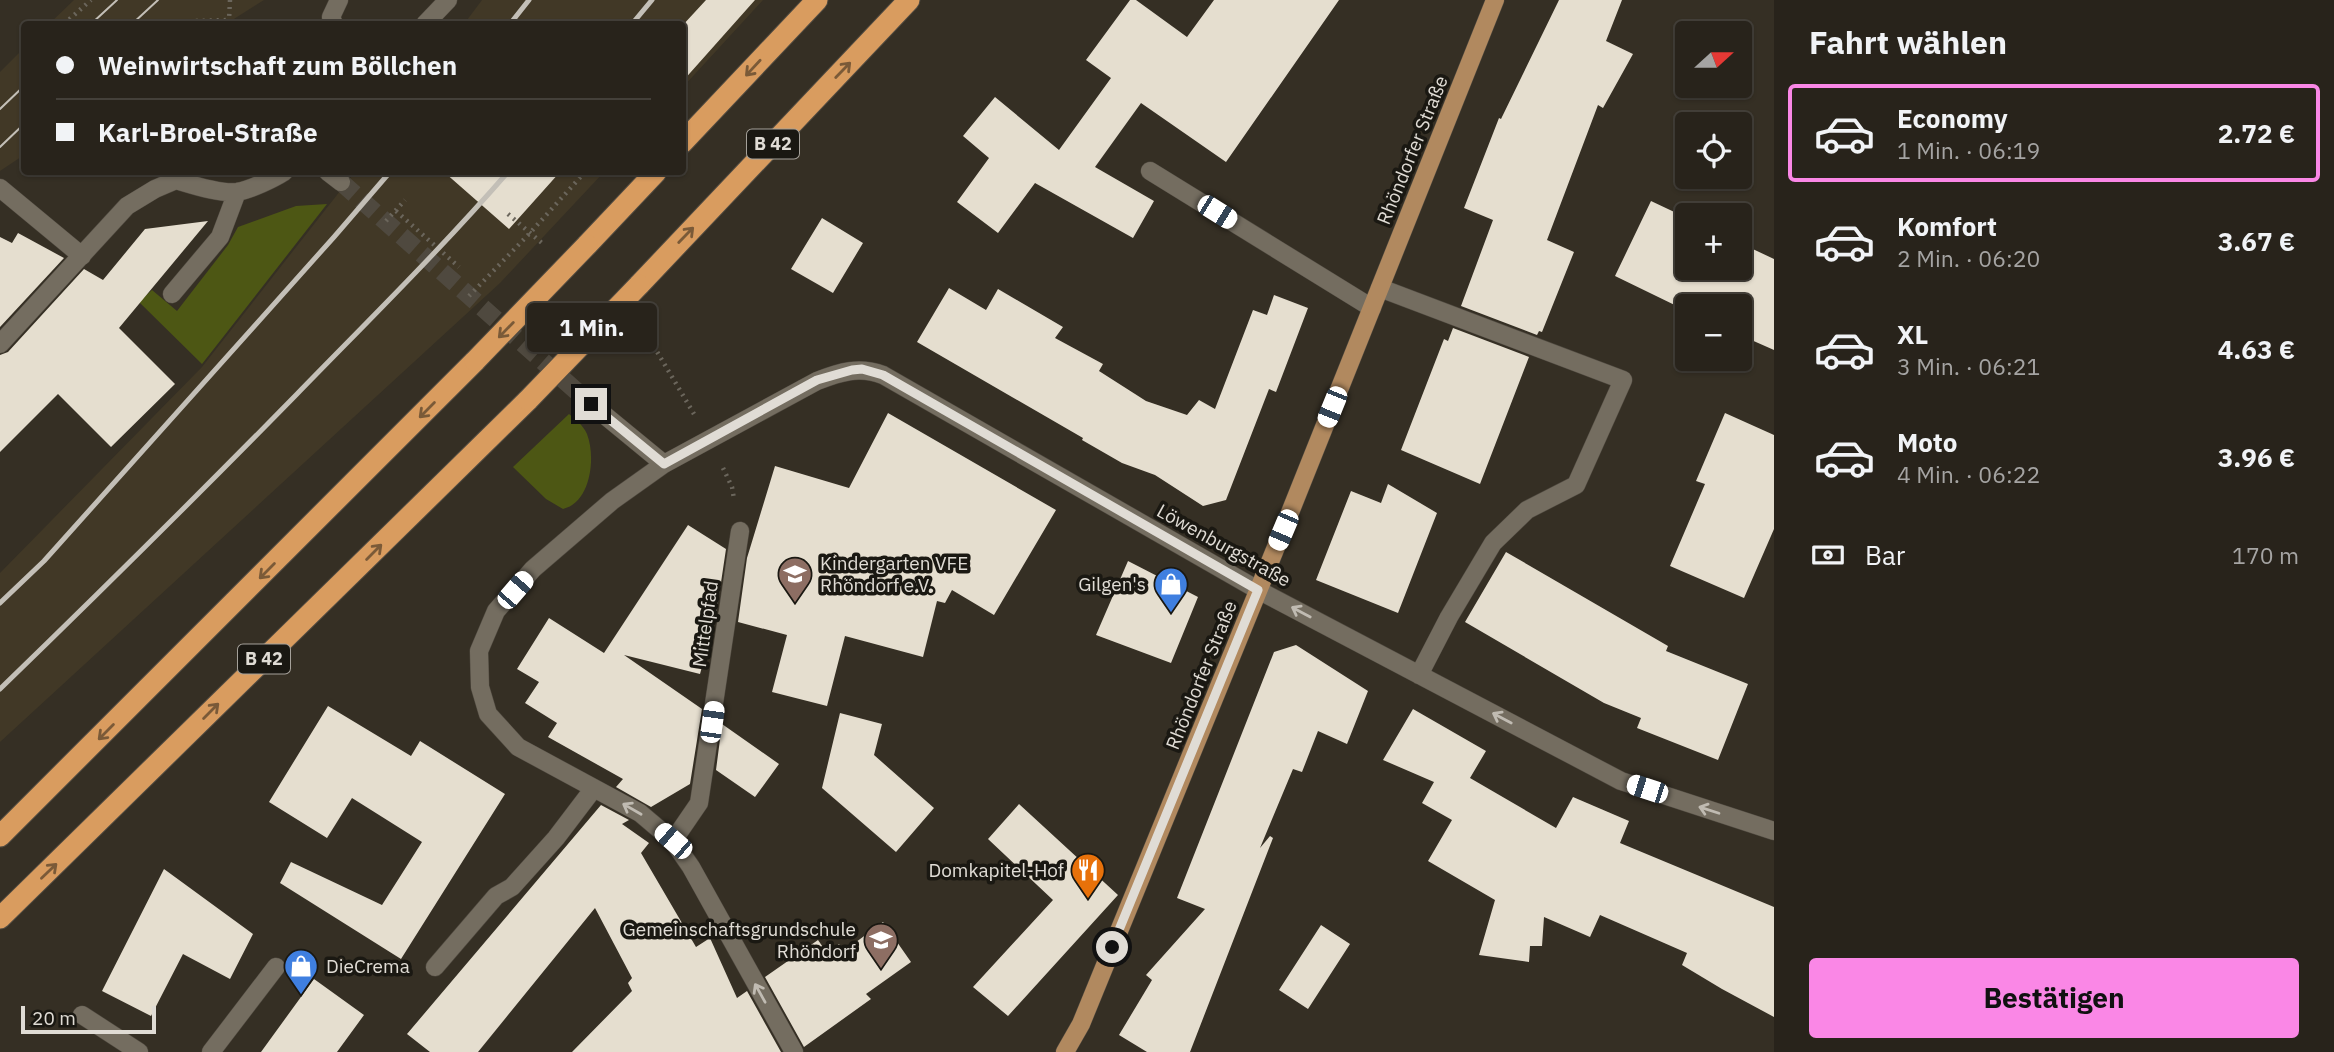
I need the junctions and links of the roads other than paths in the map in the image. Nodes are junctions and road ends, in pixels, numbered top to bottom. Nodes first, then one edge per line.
1 (339, 0) edge
2 (448, 0) edge
3 (817, 0) edge
4 (909, 0) edge
5 (1495, 0) edge
6 (333, 21) edge
7 (428, 21) edge
8 (686, 140) edge
9 (1150, 170) dead end
10 (280, 175) edge
11 (653, 175) edge
12 (174, 176) edge
13 (0, 188) edge
14 (237, 192) junction
15 (82, 256) junction
16 (1380, 288) junction
17 (172, 294) dead end
18 (1371, 308) junction
19 (0, 344) edge
20 (591, 404) tunnel mouth
21 (664, 464) junction
22 (740, 531) dead end
23 (1258, 590) junction
24 (1419, 675) junction
25 (594, 788) junction
26 (1774, 831) edge
27 (0, 836) edge
28 (673, 841) junction
29 (0, 918) edge
30 (276, 967) dead end
31 (435, 967) dead end
32 (82, 1015) dead end
33 (139, 1052) edge
34 (211, 1052) edge
35 (794, 1052) edge
36 (1065, 1052) edge

1 - 6 street
2 - 7 street
3 -> 8 highway
29 -> 4 highway, B 42, bridge
5 - 16 main road, Rhöndorfer Straße
9 - 18 street
10 - 14 street
11 -> 27 highway, bridge
12 - 14 street
12 - 15 street
13 - 15 street
14 - 17 street
15 - 19 street
16 - 18 main road, Rhöndorfer Straße
16 - 24 street
18 - 23 main road, Rhöndorfer Straße
20 - 21 street
21 - 23 street, Löwenburgstraße
21 - 25 street, Löwenburgstraße
22 - 28 street, Mittelpfad
24 -> 23 street, Löwenburgstraße
23 - 36 main road, Rhöndorfer Straße
26 -> 24 street, Löwenburgstraße
28 -> 25 street
25 - 31 street
35 -> 28 street
30 - 34 street
32 - 33 street

